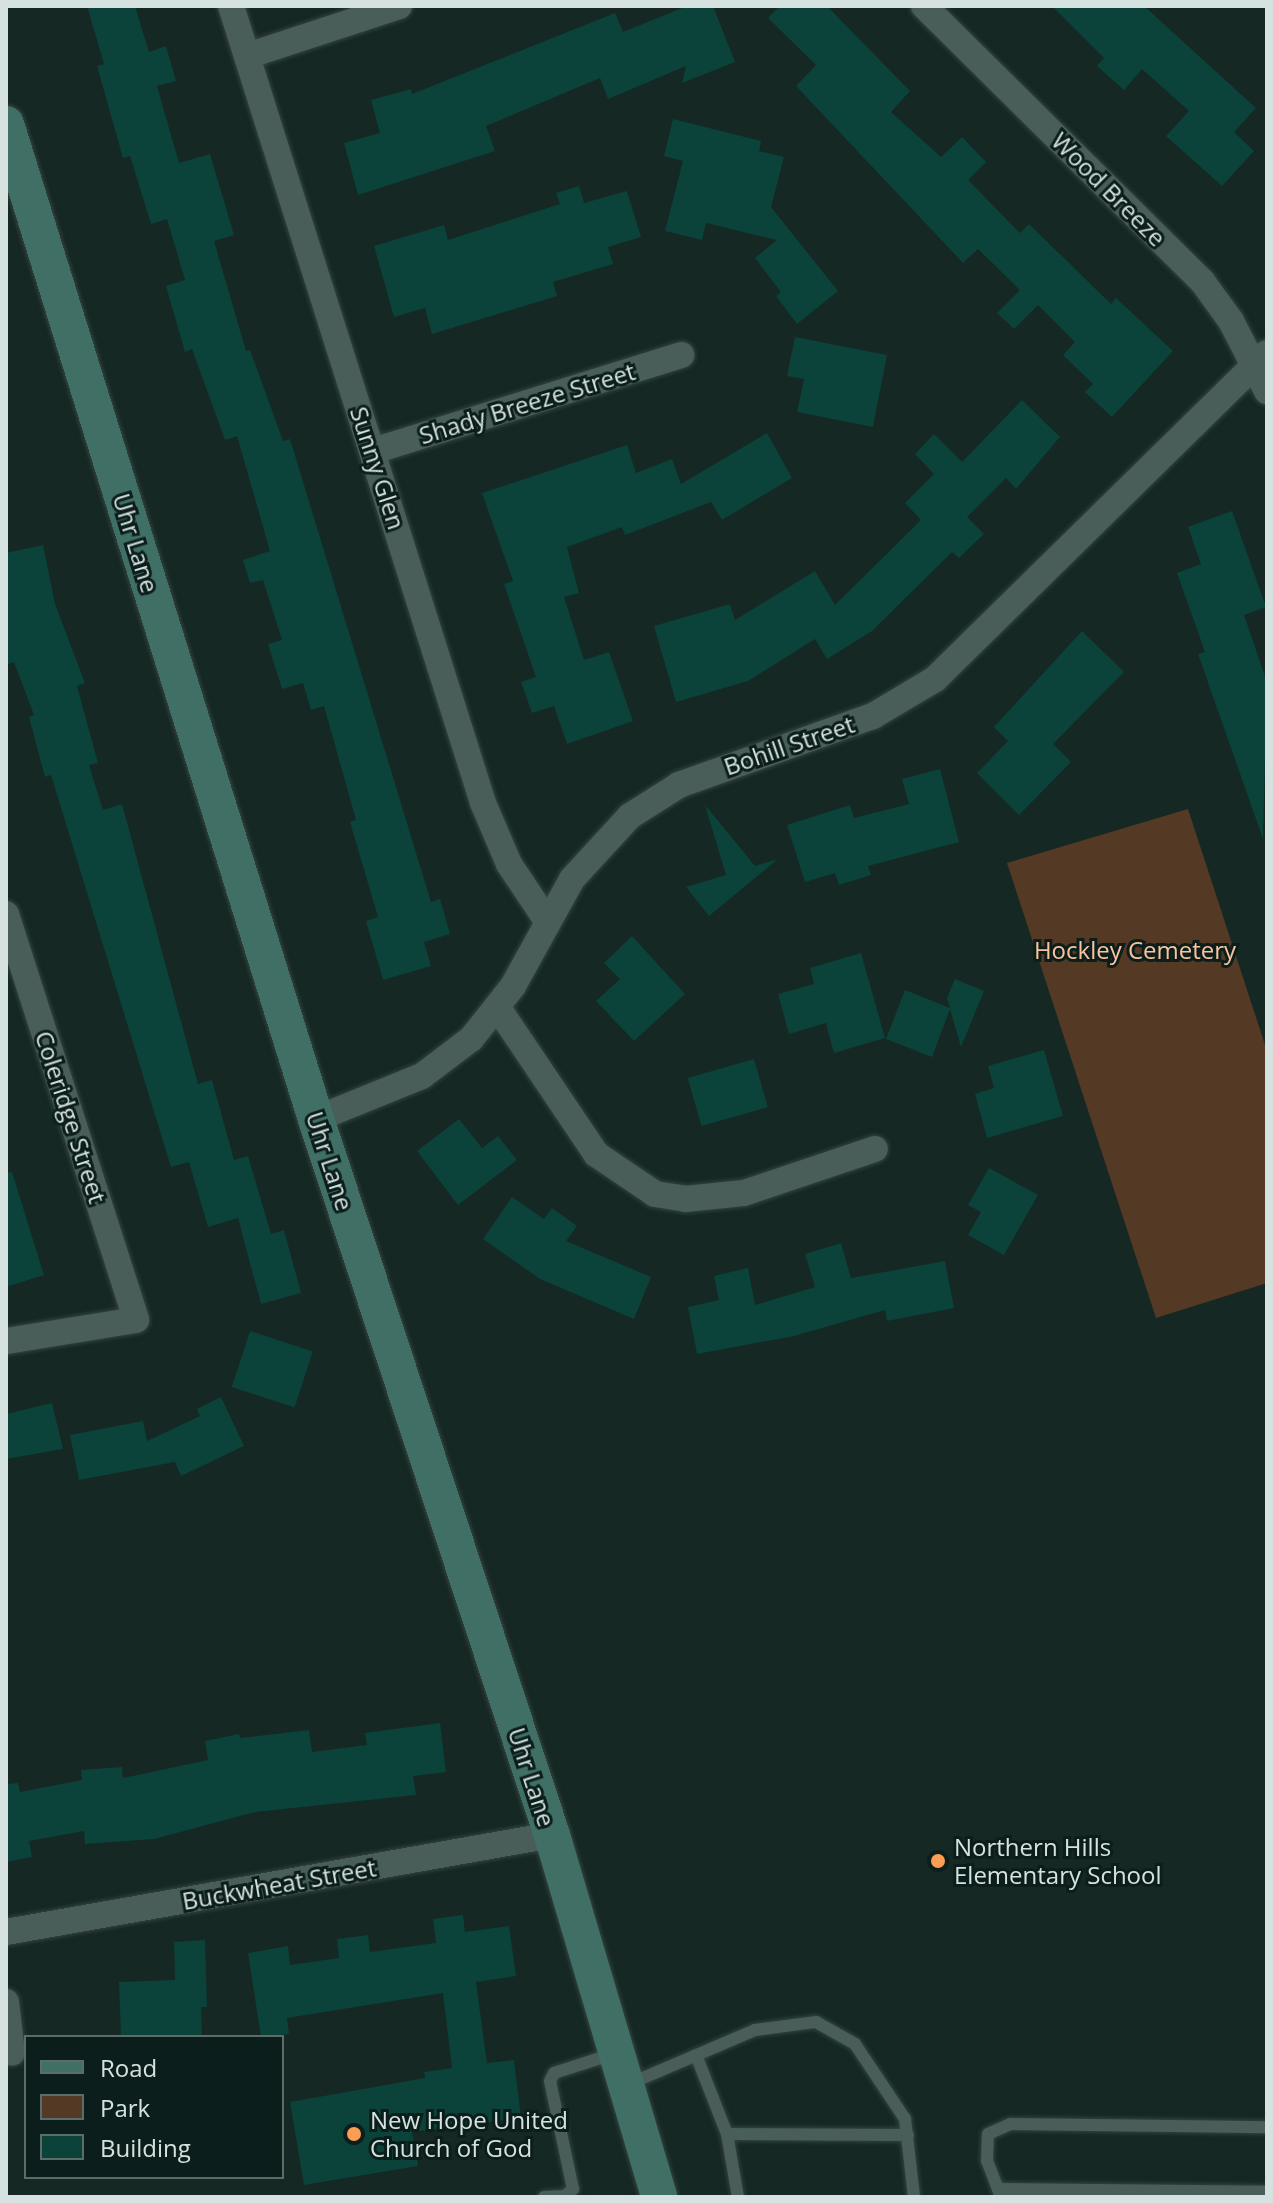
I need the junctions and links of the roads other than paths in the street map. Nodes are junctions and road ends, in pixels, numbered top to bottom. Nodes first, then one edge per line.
1 (231, 6) edge
2 (399, 6) edge
3 (924, 6) edge
4 (247, 56) junction
5 (6, 124) edge
6 (681, 355) dead end
7 (1261, 358) edge
8 (1267, 391) edge
9 (373, 451) junction
10 (6, 914) edge
11 (547, 921) junction
12 (498, 1008) junction
13 (316, 1119) junction
14 (875, 1149) dead end
15 (6, 1341) edge
16 (552, 1835) junction
17 (6, 1932) edge
18 (6, 2002) edge
19 (12, 2053) dead end
20 (696, 2055) junction
21 (621, 2069) junction
22 (1267, 2127) edge
23 (727, 2134) junction
24 (908, 2135) junction
25 (1267, 2192) edge
26 (999, 2193) edge
27 (544, 2197) edge
28 (659, 2197) edge
29 (738, 2197) edge
30 (914, 2197) edge

1 - 4 street, Sunny Glen
2 - 4 street
3 - 7 street, Wood Breeze
4 - 9 street, Sunny Glen
5 - 13 street, Uhr Lane
6 - 9 street, Shady Breeze Street
7 - 8 street, Wood Breeze
7 - 11 street, Bohill Street
9 - 11 street, Sunny Glen
10 - 15 street, Coleridge Street
11 - 12 street, Bohill Street
12 - 13 street, Bohill Street
12 - 14 street
13 - 16 street, Uhr Lane
16 - 17 street, Buckwheat Street
16 - 21 street, Uhr Lane
18 - 19 street
20 - 21 lane
20 - 23 lane
20 - 24 lane
21 - 27 lane
21 - 28 street, Uhr Lane
22 - 26 lane
23 - 24 lane
23 - 29 lane
24 - 30 lane
25 - 26 lane

